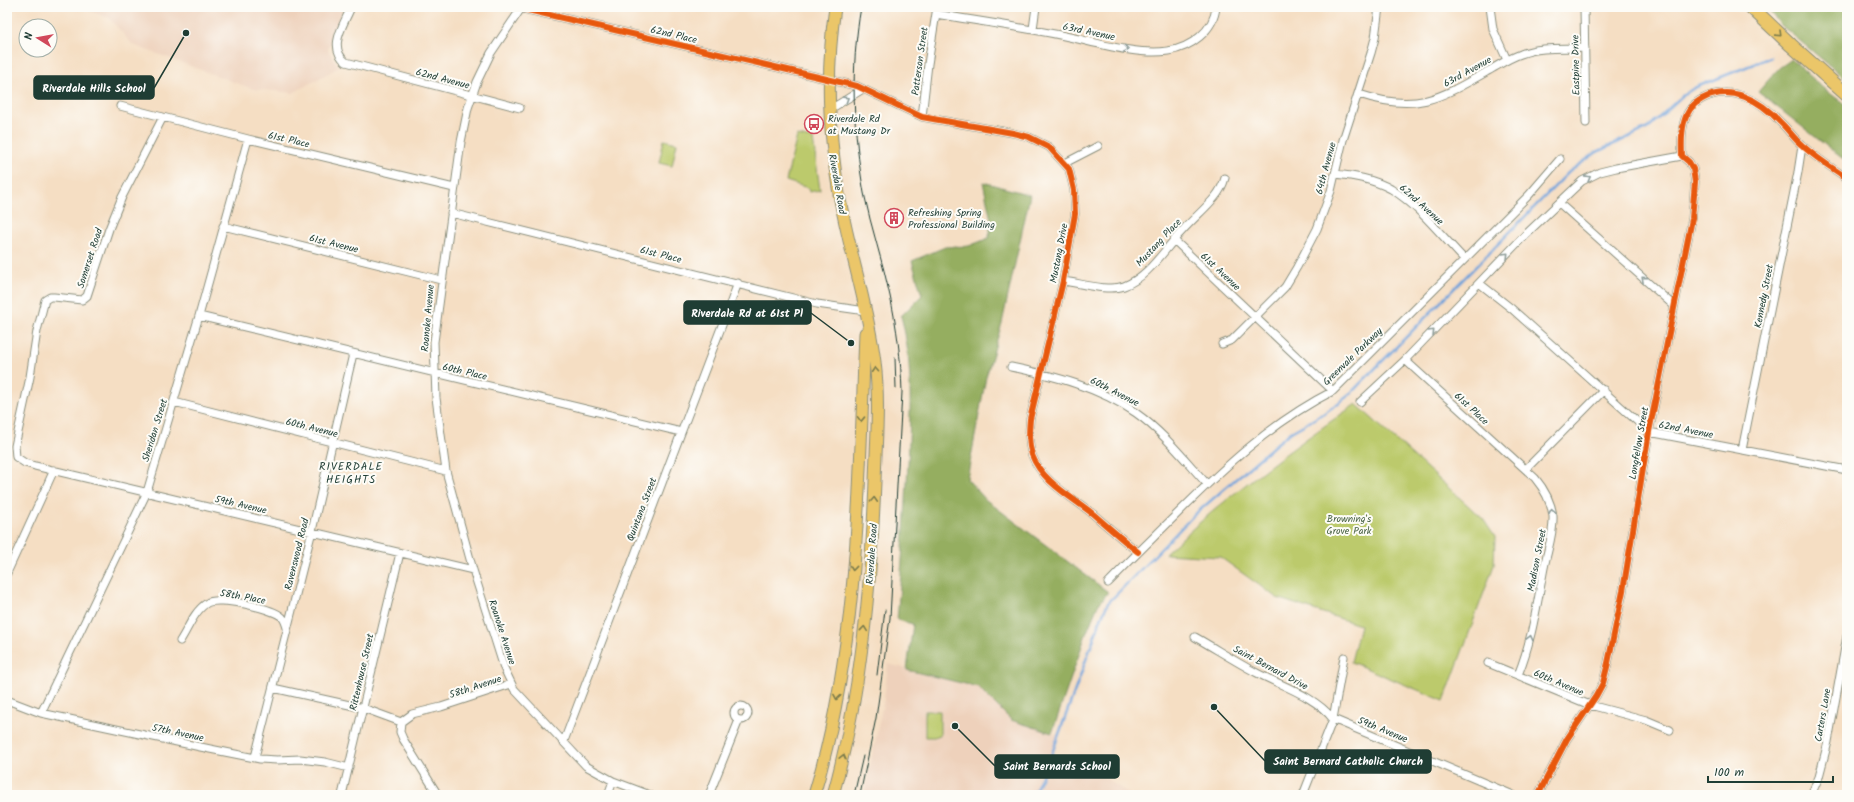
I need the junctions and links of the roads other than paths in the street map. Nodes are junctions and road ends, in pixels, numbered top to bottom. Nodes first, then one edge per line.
1 (351, 7) edge
2 (519, 7) edge
3 (836, 7) edge
4 (1036, 7) edge
5 (1216, 7) edge
6 (1378, 7) edge
7 (1490, 7) edge
8 (1584, 7) edge
9 (1751, 7) edge
10 (937, 11) edge
11 (1033, 29) junction
12 (1585, 48) junction
13 (1507, 60) junction
14 (828, 80) junction
15 (863, 89) junction
16 (1358, 94) junction
17 (471, 95) junction
18 (1847, 95) edge
19 (120, 106) dead end
20 (520, 108) dead end
21 (829, 110) junction
22 (163, 117) junction
23 (922, 117) junction
24 (1586, 123) dead end
25 (248, 139) junction
26 (1098, 146) dead end
27 (1802, 146) junction
28 (1682, 156) junction
29 (1560, 159) dead end
30 (1065, 163) junction
31 (1335, 174) junction
32 (1225, 178) dead end
33 (1847, 178) edge
34 (454, 188) junction
35 (1559, 203) junction
36 (451, 213) junction
37 (223, 226) junction
38 (1174, 240) junction
39 (1464, 259) junction
40 (441, 280) junction
41 (1063, 281) junction
42 (738, 283) junction
43 (1479, 283) junction
44 (1673, 305) junction
45 (866, 311) junction
46 (199, 316) junction
47 (1255, 316) junction
48 (1222, 344) dead end
49 (353, 354) junction
50 (1405, 360) junction
51 (1011, 367) dead end
52 (1042, 373) junction
53 (435, 374) junction
54 (1604, 390) junction
55 (1333, 391) junction
56 (174, 402) junction
57 (1360, 402) dead end
58 (681, 432) junction
59 (1649, 432) junction
60 (333, 442) junction
61 (15, 446) joint
62 (1742, 450) junction
63 (1526, 469) junction
64 (54, 470) junction
65 (1847, 470) edge
66 (446, 471) junction
67 (1207, 484) junction
68 (147, 492) junction
69 (312, 531) junction
70 (1138, 552) junction
71 (400, 554) junction
72 (473, 570) junction
73 (7, 573) edge
74 (1108, 583) dead end
75 (287, 630) junction
76 (1847, 636) edge
77 (1195, 637) dead end
78 (180, 641) dead end
79 (1344, 657) dead end
80 (1488, 663) dead end
81 (1518, 675) junction
82 (511, 684) junction
83 (273, 688) junction
84 (7, 700) edge
85 (1590, 705) junction
86 (363, 708) junction
87 (41, 713) junction
88 (1333, 719) junction
89 (739, 720) dead end
90 (401, 722) junction
91 (1670, 730) dead end
92 (564, 742) junction
93 (255, 757) junction
94 (349, 768) junction
95 (613, 781) junction
96 (342, 795) edge
97 (438, 795) edge
98 (608, 795) edge
99 (650, 795) edge
100 (709, 795) edge
101 (814, 795) edge
102 (833, 795) edge
103 (1303, 795) edge
104 (1513, 795) edge
105 (1538, 795) edge
106 (1811, 795) edge

1 - 17 street, 62nd Avenue
2 - 14 street, 62nd Place
2 - 17 street, Roanoke Avenue
3 - 14 main road, Riverdale Road
4 - 11 street
11 -> 5 street, 63rd Avenue
6 - 16 street, 64th Avenue
7 - 13 street
8 - 12 street, Eastpine Drive
9 -> 18 highway
10 - 11 street, 63rd Avenue
10 - 23 street, Patterson Street
12 - 13 street, 63rd Avenue
12 - 24 street, Eastpine Drive
13 - 16 street, 63rd Avenue
14 - 15 street, Mustang Drive
14 - 21 main road, Riverdale Road
21 -> 15 street
15 - 23 street, Mustang Drive
16 - 31 street, 64th Avenue
17 - 20 street, 62nd Avenue
17 - 34 street, Roanoke Avenue
19 - 22 street, 61st Place
21 - 45 main road, Riverdale Road
22 - 25 street, 61st Place
22 - 61 street, Somerset Road
23 - 30 street, Mustang Drive
25 - 34 street, 61st Place
25 - 37 street, Sheridan Street
26 - 30 street
27 - 28 street
27 - 33 street
27 - 62 street, Kennedy Street
35 -> 28 street
28 - 44 street, Longfellow Street
29 - 39 street, Greenvale Parkway
30 - 41 street, Mustang Drive
31 - 39 street, 62nd Avenue
31 - 47 street, 64th Avenue
32 - 38 street, Mustang Place
34 - 36 street, Roanoke Avenue
43 -> 35 street
44 -> 35 street
36 - 40 street, Roanoke Avenue
36 - 42 street, 61st Place
37 - 40 street, 61st Avenue
37 - 46 street, Sheridan Street
38 - 41 street, Mustang Place
38 - 47 street, 61st Avenue
39 - 55 street, Greenvale Parkway
40 - 53 street, Roanoke Avenue
41 - 52 street, Mustang Drive
42 - 45 street, 61st Place
42 - 58 street, Quintana Street
50 -> 43 street
43 - 54 street, 62nd Avenue
44 - 59 street, Longfellow Street
45 -> 101 main road, Riverdale Road
102 -> 45 main road, Riverdale Road
46 - 49 street, 60th Place
46 - 56 street, Sheridan Street
47 - 48 street
47 - 55 street, 61st Avenue
49 - 53 street, 60th Place
49 - 60 street, Ravenswood Road
50 - 57 street
50 - 63 street, 61st Place
51 - 52 street, 60th Avenue
52 - 67 street, 60th Avenue
52 - 70 street, Mustang Drive
53 - 58 street, 60th Place
53 - 66 street, Roanoke Avenue
54 - 59 street, 62nd Avenue
54 - 63 street
55 - 67 street, Greenvale Parkway
56 - 60 street, 60th Avenue
56 - 68 street, Sheridan Street
58 - 92 street, Quintana Street
59 - 62 street, 62nd Avenue
59 - 85 street, Longfellow Street
60 - 66 street, 60th Avenue
60 - 69 street, Ravenswood Road
61 - 64 street, 59th Avenue
62 - 65 street, 62nd Avenue
81 -> 63 street, Madison Street
64 - 68 street, 59th Avenue
64 - 73 street
66 - 72 street, Roanoke Avenue
67 - 70 street, Greenvale Parkway
68 - 69 street, 59th Avenue
68 - 87 street, Sheridan Street
69 - 71 street, 59th Avenue
69 - 75 street, Ravenswood Road
70 - 74 street, Greenvale Parkway
71 - 72 street, 59th Avenue
71 - 86 street, Rittenhouse Street
72 - 82 street, Roanoke Avenue
75 - 78 street, 58th Place
75 - 83 street, Ravenswood Road
76 - 106 street, Carters Lane
77 - 88 street, Saint Bernard Drive
79 - 88 street
80 - 81 street, 60th Avenue
81 - 85 street, 60th Avenue
82 - 90 street, 58th Avenue
82 - 92 street, 58th Avenue
83 - 86 street
83 - 93 street, Ravenswood Road
84 - 87 street, 57th Avenue
85 - 91 street, 60th Avenue
85 - 105 street, Longfellow Street
86 - 90 street
86 - 94 street, Rittenhouse Street
87 - 93 street, 57th Avenue
88 - 103 street
88 - 104 street, 59th Avenue
89 - 100 street
90 - 97 street
92 - 95 street, 58th Avenue
93 - 94 street, 57th Avenue
94 - 96 street, Rittenhouse Street
95 - 98 street
95 - 99 street, 58th Avenue

